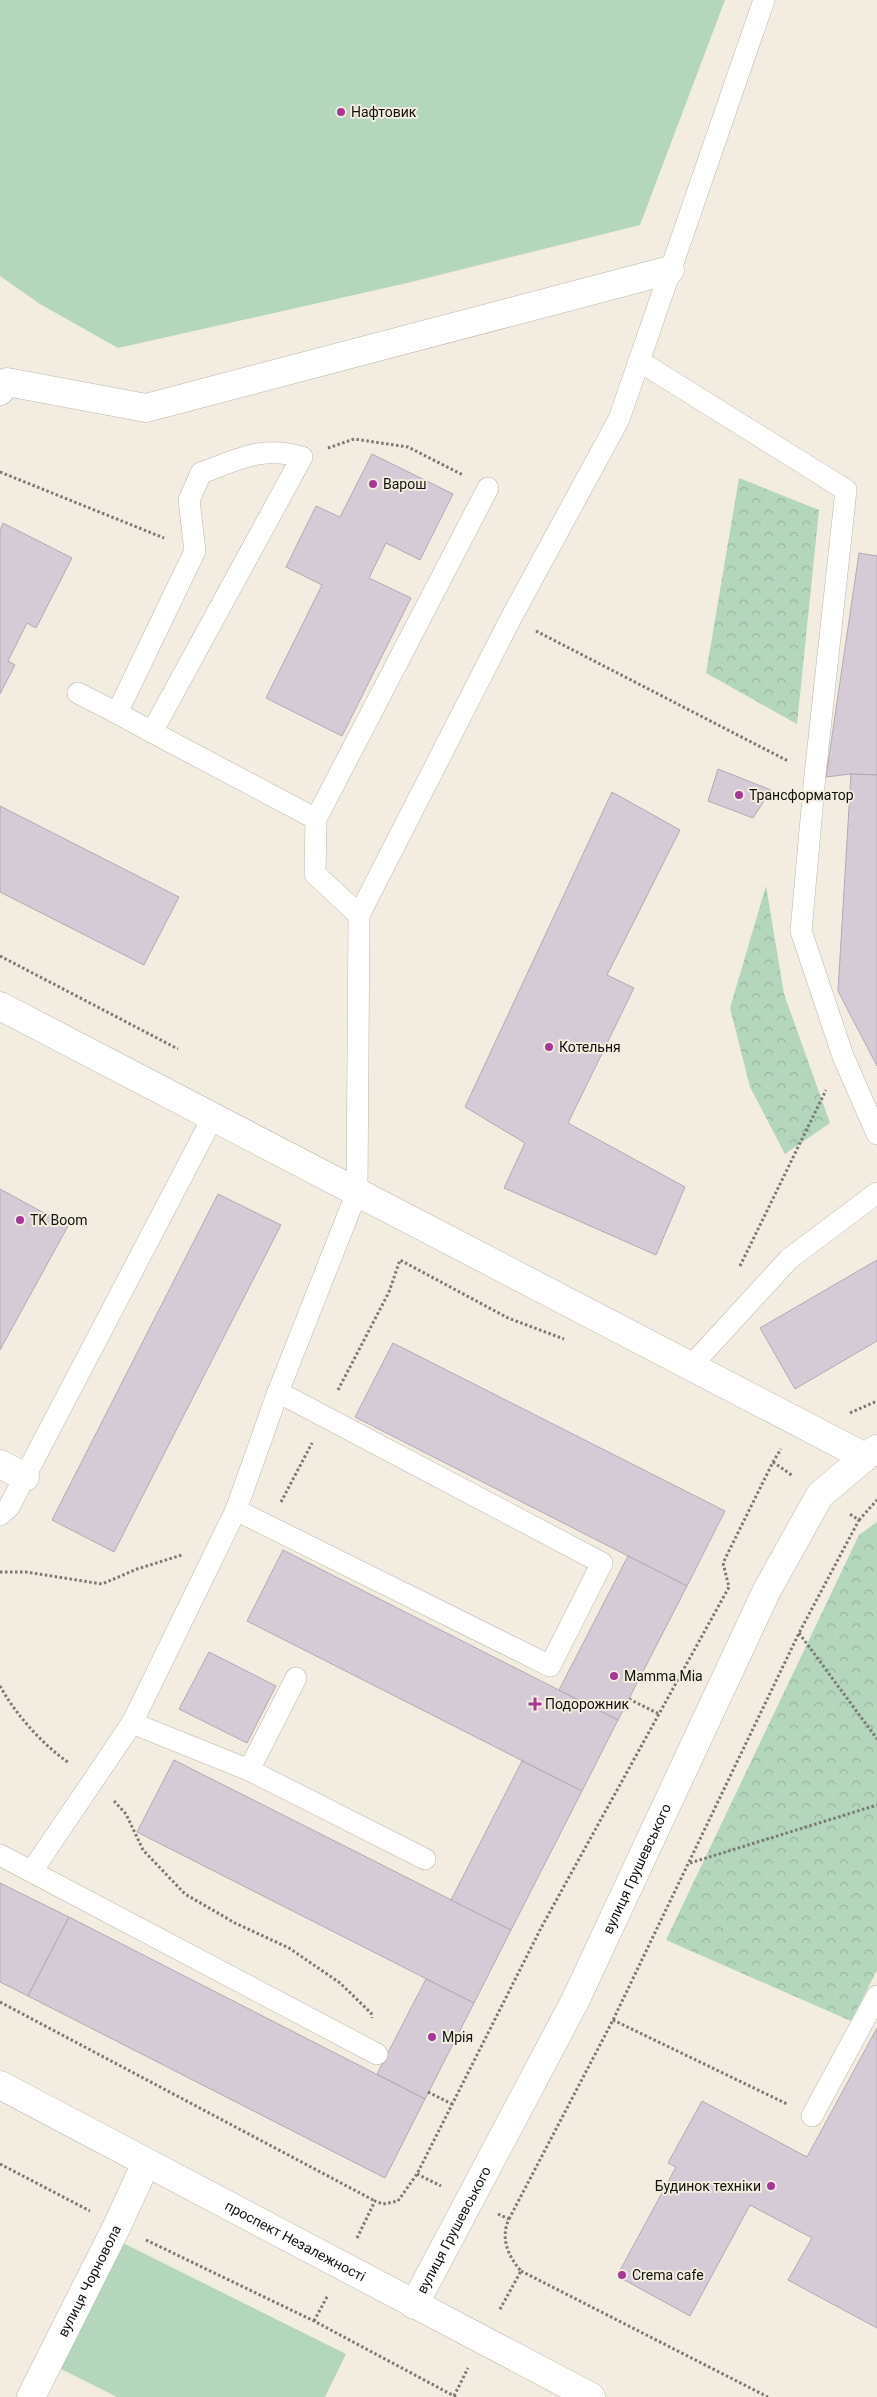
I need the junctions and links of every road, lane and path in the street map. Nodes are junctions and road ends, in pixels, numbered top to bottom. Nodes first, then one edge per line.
1 (764, 0) edge
2 (670, 270) junction
3 (638, 361) junction
4 (0, 391) edge
5 (302, 456) junction
6 (0, 472) edge
7 (464, 475) dead end
8 (488, 488) dead end
9 (195, 551) junction
10 (512, 618) junction
11 (78, 693) dead end
12 (117, 712) junction
13 (152, 732) junction
14 (816, 775) junction
15 (316, 819) junction
16 (360, 915) junction
17 (0, 956) edge
18 (0, 1006) edge
19 (178, 1049) dead end
20 (843, 1056) junction
21 (213, 1118) junction
22 (877, 1134) edge
23 (357, 1192) junction
24 (877, 1193) edge
25 (739, 1269) dead end
26 (569, 1341) dead end
27 (691, 1366) junction
28 (278, 1392) junction
29 (877, 1401) edge
30 (325, 1417) junction
31 (814, 1430) junction
32 (871, 1453) edge
33 (773, 1462) junction
34 (0, 1464) edge
35 (25, 1477) junction
36 (820, 1495) junction
37 (877, 1500) edge
38 (278, 1509) dead end
39 (236, 1510) junction
40 (0, 1515) edge
41 (859, 1520) junction
42 (220, 1542) junction
43 (0, 1572) edge
44 (799, 1634) junction
45 (296, 1678) dead end
46 (0, 1686) edge
47 (629, 1699) dead end
48 (659, 1714) junction
49 (132, 1723) junction
50 (877, 1739) edge
51 (249, 1770) junction
52 (94, 1780) junction
53 (877, 1805) edge
54 (0, 1855) edge
55 (425, 1859) dead end
56 (690, 1863) junction
57 (32, 1871) junction
58 (877, 1996) edge
59 (0, 2002) edge
60 (613, 2020) junction
61 (377, 2054) joint
62 (0, 2085) edge
63 (428, 2092) dead end
64 (452, 2104) junction
65 (812, 2116) joint
66 (146, 2162) junction
67 (0, 2164) edge
68 (417, 2174) junction
69 (376, 2201) junction
70 (470, 2201) junction
71 (509, 2219) junction
72 (117, 2226) junction
73 (344, 2266) junction
74 (521, 2271) junction
75 (414, 2305) junction
76 (314, 2321) junction
77 (483, 2340) junction
78 (31, 2397) edge
79 (456, 2397) edge
80 (591, 2397) edge
81 (768, 2397) edge

1 - 2 lane
2 - 3 lane
2 - 4 street
3 - 10 lane
3 - 14 lane
5 - 7 path
5 - 9 lane
5 - 13 lane
6 - 9 path
8 - 15 lane
9 - 12 lane
10 - 14 path
10 - 16 lane
11 - 12 lane
12 - 13 lane
13 - 15 lane
14 - 20 lane
15 - 16 lane
16 - 23 lane
17 - 19 path
18 - 21 street
20 - 22 lane
20 - 25 path
21 - 23 street
21 - 35 lane
23 - 27 street
23 - 28 lane
24 - 27 lane
26 - 30 path
27 - 31 street
28 - 30 lane
28 - 39 lane
29 - 31 path
30 - 38 path
30 - 39 lane
31 - 32 street
31 - 33 path
32 - 36 street, вулиця Грушевського
33 - 36 path
33 - 48 path
34 - 35 street
35 - 40 lane
36 - 41 path
36 - 70 street, вулиця Грушевського
37 - 41 path
39 - 42 lane
41 - 44 path
42 - 43 path
42 - 49 lane
44 - 50 path
44 - 56 path
45 - 51 lane
46 - 52 path
47 - 48 path
48 - 64 path
49 - 51 lane
49 - 52 lane
51 - 55 lane
52 - 57 lane
52 - 61 path
53 - 56 path
54 - 57 lane
56 - 60 path
57 - 61 lane
58 - 65 lane
59 - 69 path
60 - 65 path
60 - 71 path
62 - 66 street, проспект Незалежності
63 - 64 path
64 - 68 path
66 - 72 street, вулиця Чорновола
66 - 73 street, проспект Незалежності
67 - 72 path
68 - 69 path
68 - 70 path
69 - 73 path
70 - 71 path
70 - 75 street, вулиця Грушевського
71 - 74 path
72 - 76 path
72 - 78 street, вулиця Чорновола
73 - 75 street, проспект Незалежності
73 - 76 path
74 - 77 path
74 - 81 path
75 - 77 street, проспект Незалежності
76 - 79 path
77 - 80 street, проспект Незалежності

